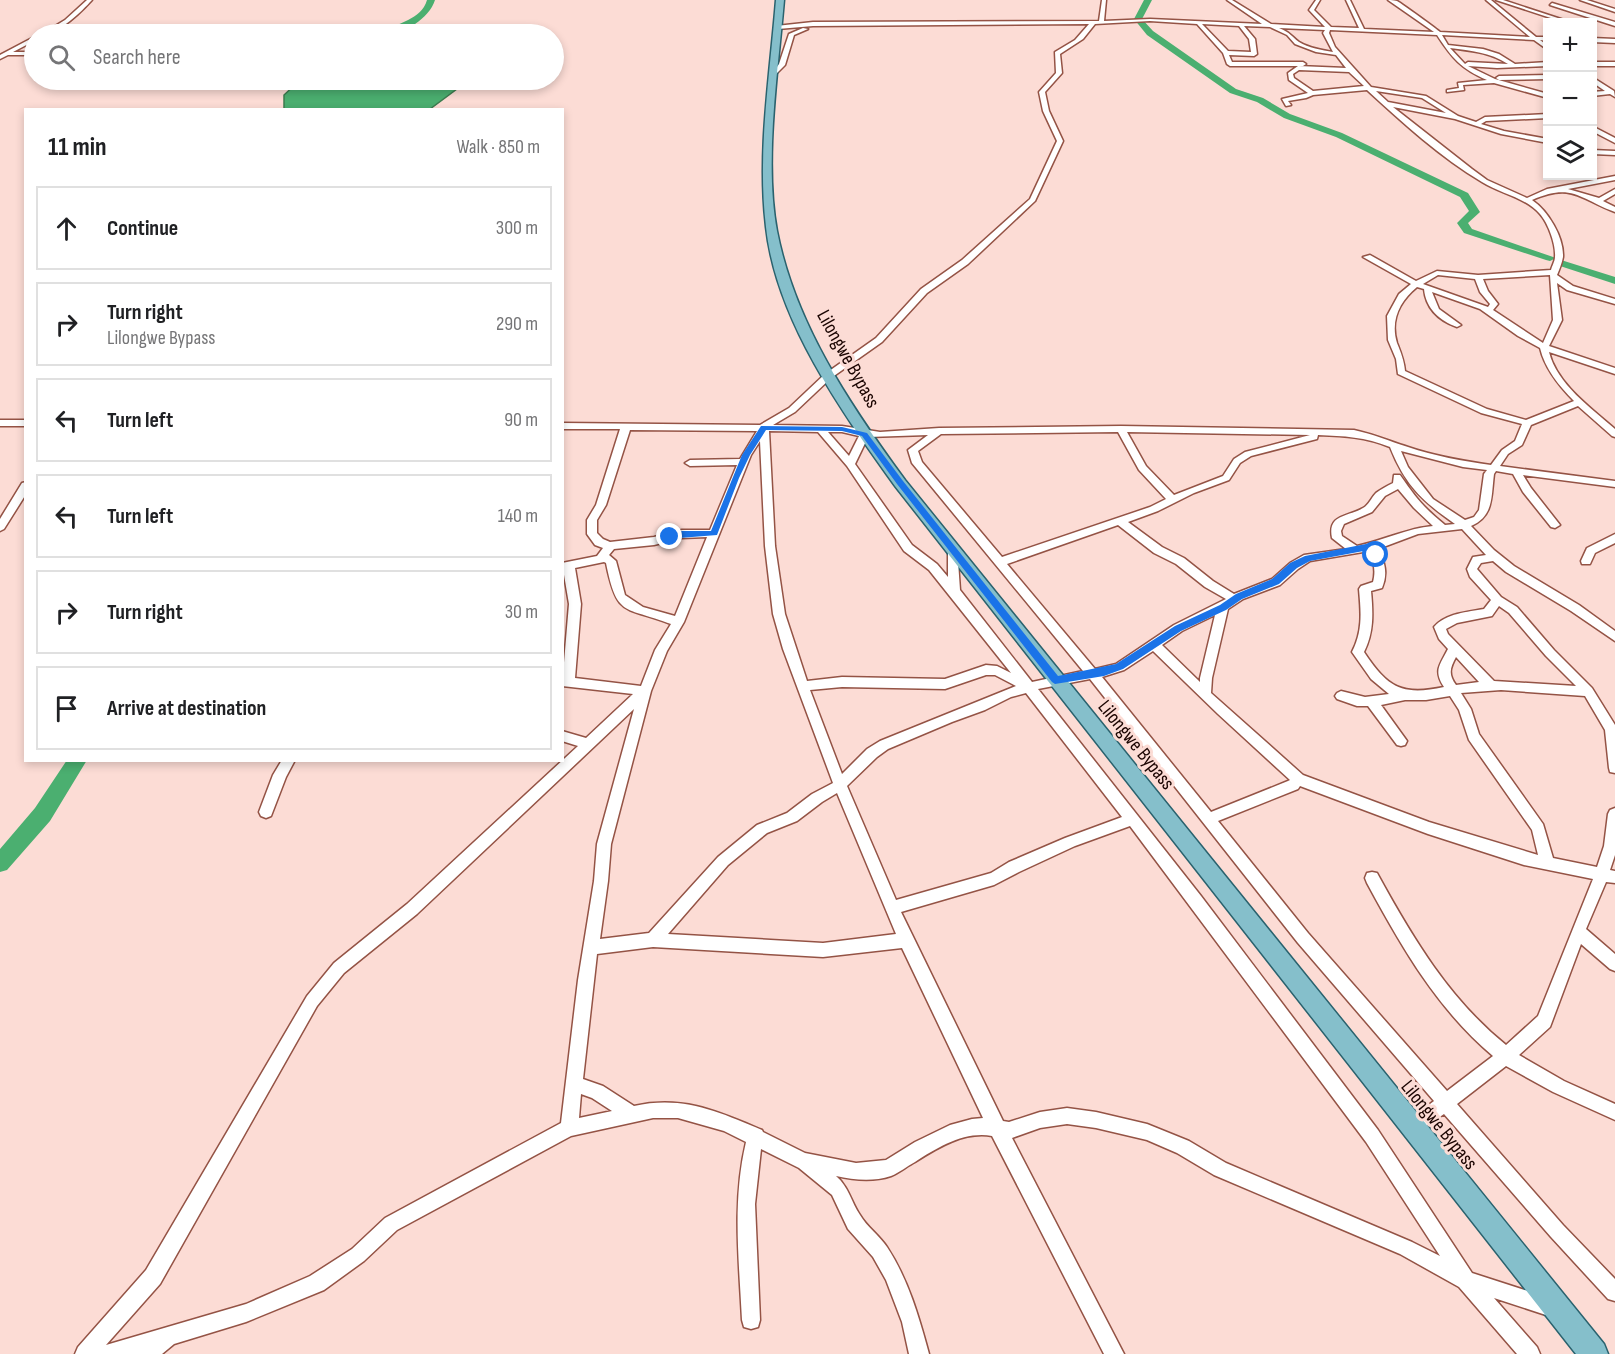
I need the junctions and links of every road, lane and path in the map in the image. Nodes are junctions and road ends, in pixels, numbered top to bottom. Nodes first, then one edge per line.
1 (12, 0) edge
2 (90, 0) edge
3 (780, 0) edge
4 (1104, 0) edge
5 (1229, 0) edge
6 (1318, 0) edge
7 (1348, 0) edge
8 (1390, 0) edge
9 (1488, 0) edge
10 (1498, 0) edge
11 (1563, 0) edge
12 (1582, 0) edge
13 (0, 2) edge
14 (1536, 4) dead end
15 (1552, 4) junction
16 (1545, 5) dead end
17 (1520, 6) junction
18 (1230, 7) dead end
19 (1613, 10) edge
20 (1577, 12) junction
21 (1231, 16) dead end
22 (1556, 18) edge
23 (1197, 21) junction
24 (1216, 22) junction
25 (1097, 23) junction
26 (62, 24) edge
27 (1240, 24) junction
28 (1615, 24) edge
29 (1269, 26) junction
30 (778, 27) junction
31 (1329, 28) junction
32 (1362, 30) junction
33 (1438, 34) junction
34 (1536, 38) junction
35 (1543, 39) edge
36 (1597, 40) edge
37 (1615, 41) edge
38 (1543, 44) edge
39 (24, 45) edge
40 (1446, 46) junction
41 (1226, 53) junction
42 (9, 54) junction
43 (24, 54) edge
44 (1337, 54) junction
45 (0, 57) edge
46 (1461, 63) junction
47 (1543, 64) edge
48 (1597, 64) edge
49 (1615, 64) edge
50 (1515, 66) junction
51 (1328, 69) junction
52 (1352, 70) junction
53 (774, 73) junction
54 (1543, 76) edge
55 (1489, 77) junction
56 (1498, 81) junction
57 (1597, 82) edge
58 (1371, 89) junction
59 (1449, 91) dead end
60 (1312, 93) junction
61 (1543, 94) edge
62 (1597, 94) edge
63 (1613, 94) edge
64 (1387, 104) junction
65 (1288, 105) dead end
66 (1543, 116) edge
67 (1456, 117) junction
68 (1476, 124) junction
69 (1597, 130) edge
70 (1615, 132) edge
71 (1603, 133) junction
72 (1543, 140) edge
73 (1615, 141) edge
74 (1597, 152) edge
75 (1615, 153) edge
76 (1614, 179) edge
77 (1588, 183) junction
78 (1559, 188) junction
79 (1612, 192) edge
80 (1594, 200) junction
81 (1525, 201) junction
82 (1615, 210) edge
83 (1367, 257) dead end
84 (1553, 274) junction
85 (1479, 277) junction
86 (1416, 284) junction
87 (1428, 288) junction
88 (1615, 302) edge
89 (1489, 310) junction
90 (1457, 325) dead end
91 (1544, 347) junction
92 (1615, 371) edge
93 (828, 376) junction
94 (1579, 402) junction
95 (0, 423) edge
96 (24, 423) edge
97 (1527, 423) junction
98 (1610, 425) edge
99 (564, 426) edge
100 (626, 426) junction
101 (764, 427) junction
102 (821, 429) junction
103 (1121, 429) junction
104 (939, 431) junction
105 (1329, 433) junction
106 (865, 434) junction
107 (1615, 434) edge
108 (1395, 451) junction
109 (743, 462) junction
110 (690, 463) dead end
111 (850, 464) junction
112 (1493, 468) junction
113 (1516, 471) junction
114 (1399, 480) junction
115 (1615, 484) edge
116 (24, 488) edge
117 (1173, 500) junction
118 (1120, 521) junction
119 (1464, 525) junction
120 (1554, 525) dead end
121 (0, 527) edge
122 (1444, 529) junction
123 (714, 533) junction
124 (1615, 538) edge
125 (610, 546) junction
126 (1371, 546) junction
127 (953, 550) junction
128 (1355, 550) junction
129 (603, 557) junction
130 (1495, 557) junction
131 (1586, 561) dead end
132 (1000, 562) junction
133 (566, 566) edge
134 (954, 591) junction
135 (1235, 599) junction
136 (1497, 600) junction
137 (1223, 608) junction
138 (678, 622) junction
139 (1615, 637) edge
140 (1154, 644) junction
141 (1455, 647) junction
142 (1092, 673) junction
143 (1055, 680) junction
144 (566, 682) edge
145 (1490, 685) junction
146 (803, 686) junction
147 (1027, 687) junction
148 (645, 691) junction
149 (1588, 691) junction
150 (1454, 692) junction
151 (1205, 693) junction
152 (1406, 695) junction
153 (1341, 696) dead end
154 (1372, 703) junction
155 (564, 737) edge
156 (1401, 741) dead end
157 (589, 744) junction
158 (288, 762) edge
159 (1615, 768) edge
160 (1298, 779) junction
161 (840, 785) junction
162 (266, 812) dead end
163 (1615, 814) edge
164 (1133, 819) junction
165 (1209, 819) junction
166 (1547, 864) junction
167 (1609, 875) edge
168 (1372, 878) dead end
169 (892, 908) junction
170 (1578, 932) junction
171 (653, 940) junction
172 (906, 940) junction
173 (592, 947) junction
174 (1615, 964) edge
175 (1506, 1056) junction
176 (575, 1084) junction
177 (1447, 1102) junction
178 (1615, 1112) edge
179 (631, 1113) junction
180 (569, 1128) junction
181 (1412, 1128) junction
182 (999, 1129) junction
183 (756, 1136) junction
184 (802, 1161) junction
185 (1466, 1280) junction
186 (1615, 1292) edge
187 (1559, 1311) junction
188 (751, 1320) dead end
189 (171, 1335) junction
190 (85, 1354) edge
191 (107, 1354) edge
192 (147, 1354) edge
193 (919, 1354) edge
194 (1114, 1354) edge
195 (1530, 1354) edge
196 (1594, 1354) edge

1 - 13 street
2 - 26 street
3 - 30 main road, Lilongwe Bypass
4 - 25 street
5 - 18 street
5 - 29 street
6 - 31 street
7 - 32 street
8 - 33 street
9 - 34 street
10 - 17 street
11 - 15 street
12 - 19 street
14 - 17 street
15 - 16 street
15 - 20 street
17 - 22 street
19 - 20 street
20 - 28 street
21 - 24 street
23 - 24 street
23 - 25 street
23 - 41 street
24 - 27 street
25 - 30 street
25 - 53 street
25 - 93 street
27 - 29 street
27 - 41 street
29 - 31 street
29 - 44 street
30 - 53 main road, Lilongwe Bypass
31 - 32 street
31 - 44 street
32 - 33 street
33 - 34 street
33 - 40 street
34 - 35 street
34 - 38 street
36 - 37 street
39 - 42 street
40 - 46 street
40 - 50 street
41 - 51 street
42 - 43 street
42 - 45 street
44 - 52 street
46 - 50 street
46 - 55 street
47 - 50 street
48 - 49 street
51 - 52 street
51 - 60 street
52 - 58 street
53 - 93 main road, Lilongwe Bypass
54 - 55 street
55 - 56 street
56 - 59 street
56 - 61 street
57 - 63 street
58 - 60 street
58 - 64 street
58 - 67 street
60 - 65 street
62 - 63 street
64 - 67 street
64 - 81 street
66 - 68 street
67 - 68 street
68 - 72 street
69 - 71 street
70 - 71 street
71 - 73 street
74 - 75 street
76 - 77 street
77 - 78 street
77 - 79 street
78 - 80 street
78 - 81 street
79 - 80 street
80 - 82 street
81 - 84 street
83 - 86 street
84 - 85 street
84 - 88 street
84 - 91 street
85 - 86 street
85 - 89 street
86 - 87 street
86 - 97 street
87 - 89 street
87 - 90 street
89 - 91 street
91 - 92 street
91 - 94 street
93 - 101 street
93 - 106 main road, Lilongwe Bypass
94 - 97 street
94 - 98 street
95 - 96 street
97 - 112 street
98 - 107 street
99 - 100 street
100 - 101 street
100 - 125 street
101 - 102 street
101 - 109 street
101 - 146 street
102 - 106 street
102 - 111 street
103 - 104 street
103 - 105 street
103 - 117 street
104 - 106 street
104 - 132 street
105 - 108 street
105 - 117 street
106 - 111 street
106 - 127 main road, Lilongwe Bypass
108 - 112 street
108 - 114 street
108 - 119 street
109 - 110 street
109 - 123 street
111 - 134 street
112 - 113 street
112 - 119 street
113 - 115 street
113 - 120 street
114 - 122 street
114 - 128 street
116 - 121 street
117 - 118 street
118 - 132 street
118 - 135 street
119 - 122 street
119 - 130 street
122 - 126 street
123 - 125 street
123 - 138 street
124 - 131 street
125 - 129 street
126 - 128 street
126 - 152 street
127 - 134 street
127 - 143 main road, Lilongwe Bypass
128 - 135 street
129 - 133 street
129 - 138 street
130 - 136 street
130 - 139 street
132 - 142 street
133 - 144 street
134 - 147 street
135 - 137 street
136 - 141 street
136 - 149 street
137 - 140 street
137 - 151 street
138 - 148 street
140 - 142 street
140 - 151 street
141 - 145 street
141 - 150 street
142 - 143 street
142 - 165 street
143 - 147 street
143 - 181 main road, Lilongwe Bypass
144 - 148 street
145 - 149 street
145 - 150 street
146 - 147 street
146 - 161 street
147 - 161 street
147 - 164 street
148 - 157 street
148 - 173 street
149 - 159 street
150 - 152 street
150 - 166 street
151 - 160 street
152 - 154 street
153 - 154 street
154 - 156 street
155 - 157 street
157 - 190 street
158 - 162 street
160 - 165 street
160 - 166 street
161 - 169 street
161 - 171 street
163 - 167 street
164 - 169 street
164 - 185 street
165 - 177 street
166 - 167 street
167 - 170 street
168 - 175 street
169 - 172 street
170 - 174 street
170 - 175 street
171 - 172 street
171 - 173 street
172 - 182 street
173 - 176 street
175 - 177 street
175 - 178 street
176 - 179 street
176 - 180 street
177 - 181 street
177 - 186 street
179 - 180 street
179 - 183 street
180 - 189 street
181 - 187 main road, Lilongwe Bypass
182 - 184 street
182 - 185 street
182 - 194 street
183 - 184 street
183 - 188 street
184 - 193 street
185 - 187 street
185 - 195 street
187 - 196 main road, Lilongwe Bypass
189 - 191 street
189 - 192 street

